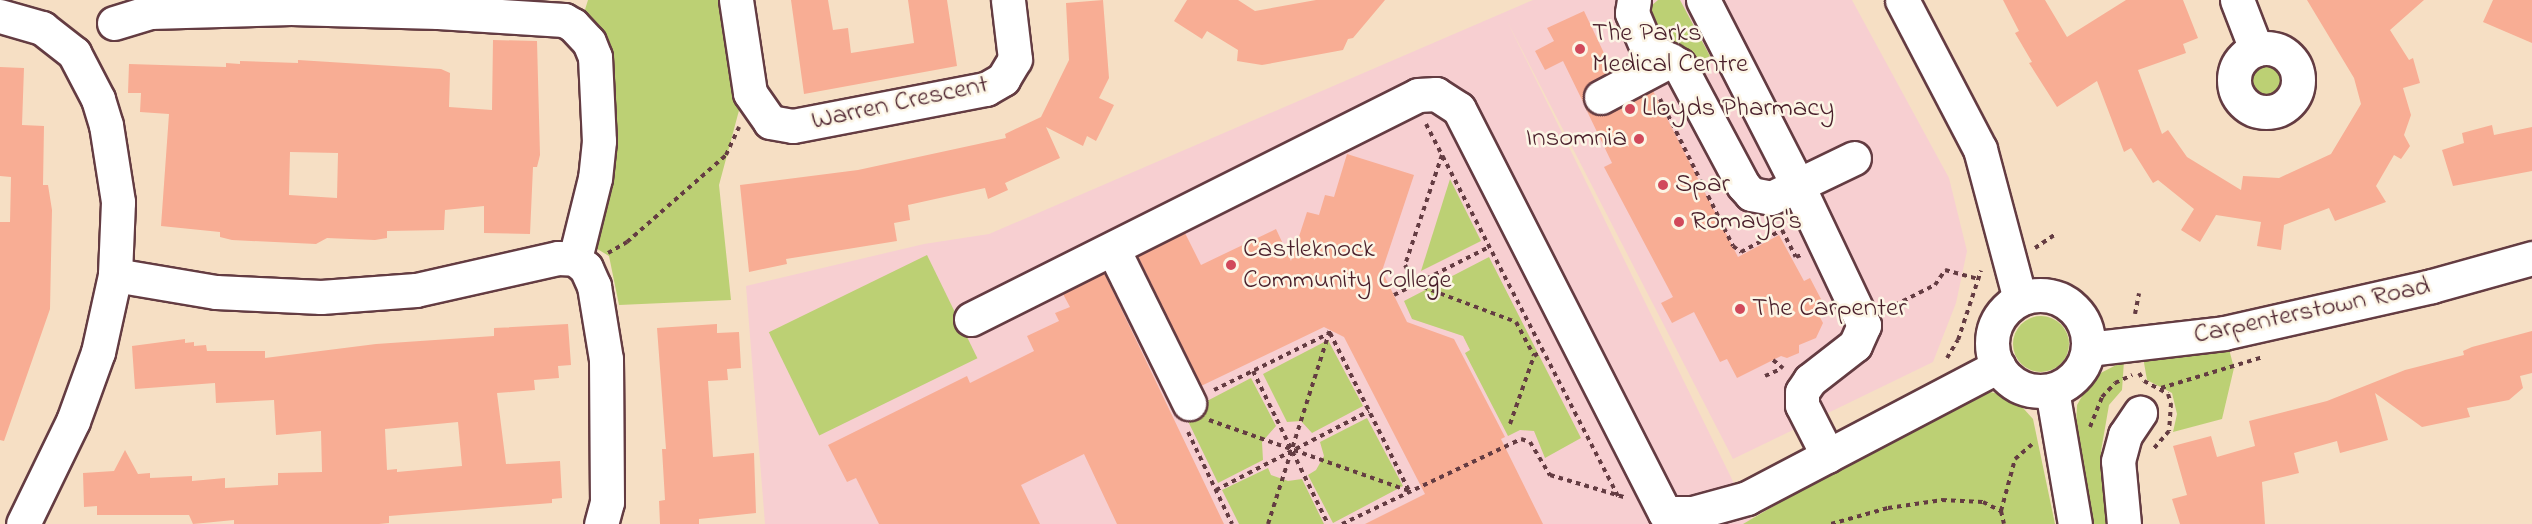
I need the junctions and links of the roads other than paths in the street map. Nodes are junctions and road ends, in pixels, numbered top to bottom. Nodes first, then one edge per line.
1 (736, 0) edge
2 (1008, 0) edge
3 (1634, 0) edge
4 (1703, 0) edge
5 (1902, 0) edge
6 (2237, 0) edge
7 (0, 16) edge
8 (114, 23) dead end
9 (2256, 49) dead end
10 (1671, 60) junction
11 (1601, 97) dead end
12 (1854, 158) dead end
13 (1798, 186) junction
14 (1113, 249) junction
15 (2532, 258) edge
16 (590, 261) junction
17 (115, 276) junction
18 (2020, 299) junction
19 (971, 319) dead end
20 (2088, 349) junction
21 (1998, 366) junction
22 (2052, 390) junction
23 (1183, 406) road end
24 (2140, 413) dead end
25 (1828, 456) junction
26 (1653, 512) edge
27 (23, 524) edge
28 (601, 524) edge
29 (2075, 524) edge
30 (2124, 524) edge

1 - 2 street, Warren Crescent
3 - 10 street
4 - 13 street
5 - 18 street
6 - 9 street
7 - 17 street
8 - 16 street
10 - 11 street
10 - 13 street
12 - 13 street
13 - 25 street
14 - 19 street
14 - 23 street
14 - 26 street
15 - 20 street, Carpenterstown Road
16 - 17 street
16 - 28 street
17 - 27 street
18 - 20 street
18 - 21 street
20 - 22 street
21 - 22 street
21 - 25 street
22 - 29 street
24 - 30 street
25 - 26 street

